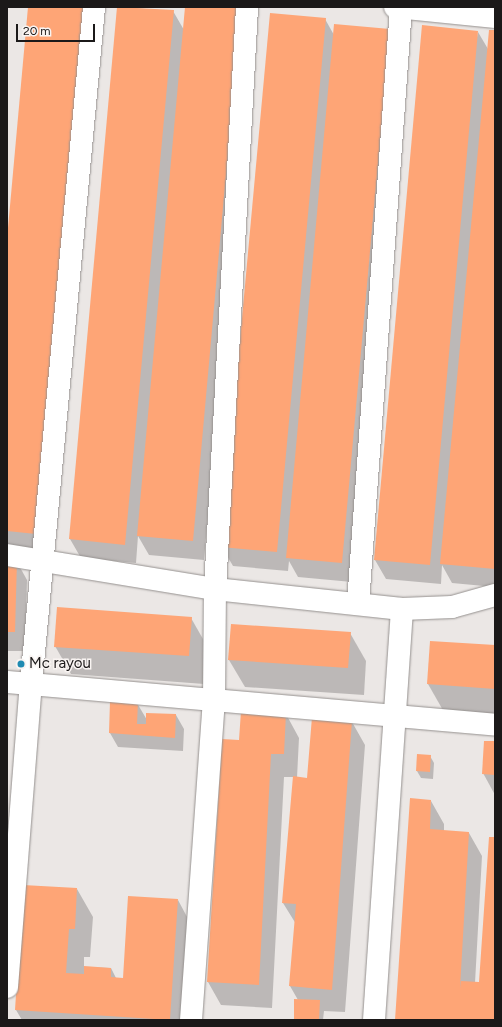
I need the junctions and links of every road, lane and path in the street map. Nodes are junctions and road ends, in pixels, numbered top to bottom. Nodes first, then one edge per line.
1 (94, 7) edge
2 (246, 7) edge
3 (398, 7) edge
4 (495, 17) edge
5 (7, 554) edge
6 (45, 558) junction
7 (214, 589) junction
8 (495, 595) edge
9 (358, 603) junction
10 (402, 609) junction
11 (7, 682) edge
12 (31, 684) junction
13 (214, 700) junction
14 (393, 716) junction
15 (495, 725) edge
16 (7, 987) edge
17 (191, 1020) edge
18 (374, 1020) edge

1 - 6 street
2 - 7 street
3 - 4 street
3 - 9 street
5 - 6 street
6 - 7 street
6 - 12 street
7 - 9 street
7 - 13 street
8 - 10 street
9 - 10 street
10 - 14 street
11 - 12 street
12 - 13 street
12 - 16 street
13 - 14 street
13 - 17 street
14 - 15 street
14 - 18 street

